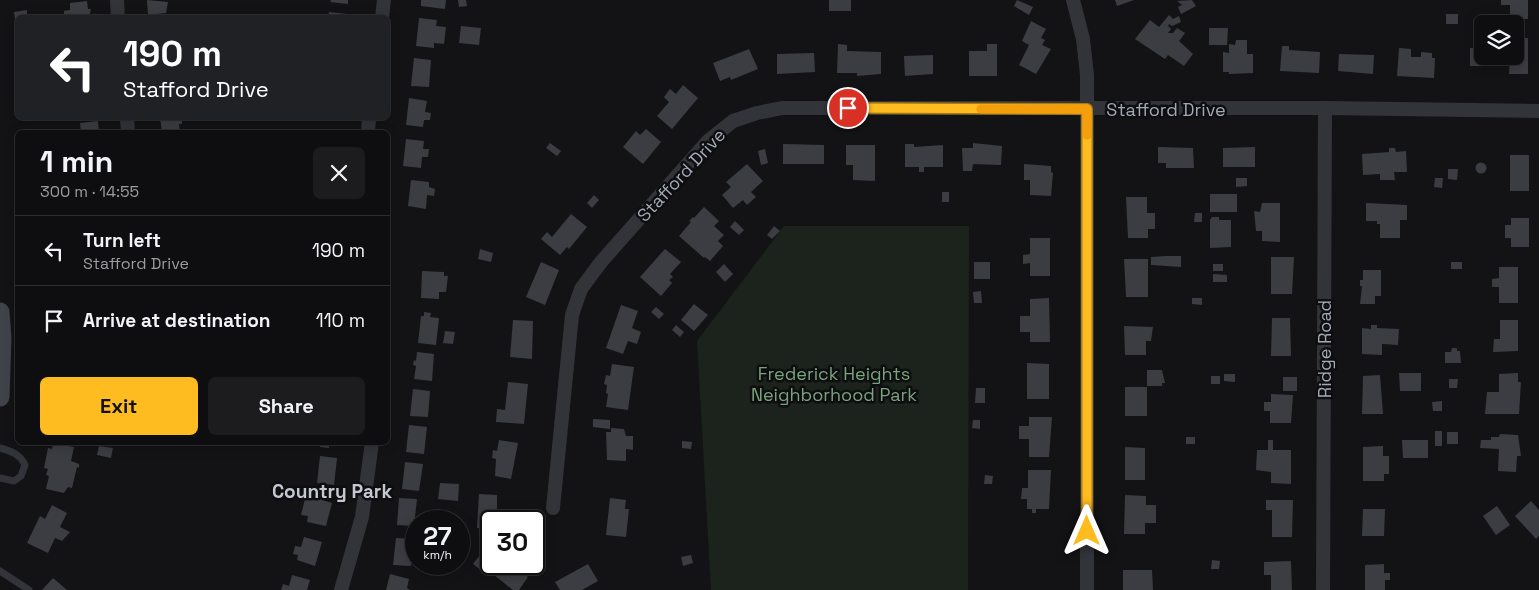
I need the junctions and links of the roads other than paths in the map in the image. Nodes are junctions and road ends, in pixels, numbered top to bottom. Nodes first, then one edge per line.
1 (117, 0) edge
2 (384, 0) edge
3 (1073, 0) edge
4 (118, 15) edge
5 (382, 15) edge
6 (1324, 108) junction
7 (1087, 109) junction
8 (1539, 111) edge
9 (0, 312) edge
10 (1, 344) edge
11 (0, 397) edge
12 (372, 445) edge
13 (0, 448) edge
14 (0, 478) edge
15 (553, 508) dead end
16 (0, 571) edge
17 (29, 590) edge
18 (341, 590) edge
19 (1087, 590) edge
20 (1323, 590) edge

1 - 4 street
2 - 5 street
3 - 7 street
6 - 7 street, Stafford Drive
6 - 8 street, Stafford Drive
6 - 20 street, Ridge Road
7 - 15 street, Stafford Drive
7 - 19 street
9 - 10 main road
10 - 11 main road
12 - 18 street
13 - 14 lane
16 - 17 lane

